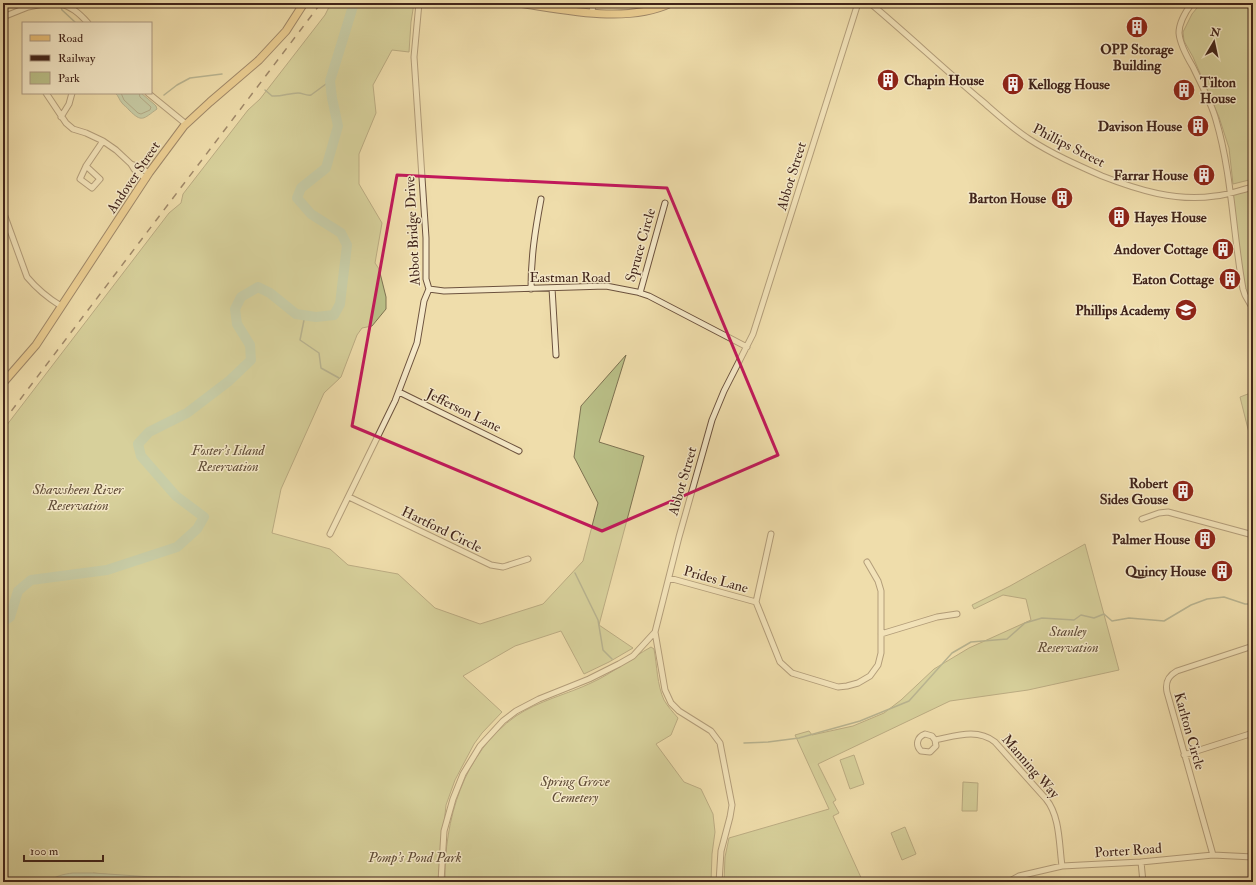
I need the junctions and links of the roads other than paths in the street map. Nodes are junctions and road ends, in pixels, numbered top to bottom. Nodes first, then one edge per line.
1 (48, 3) edge
2 (58, 3) edge
3 (304, 3) edge
4 (419, 3) edge
5 (519, 3) edge
6 (593, 3) edge
7 (671, 3) edge
8 (858, 3) edge
9 (870, 3) edge
10 (1192, 3) edge
11 (35, 4) edge
12 (592, 13) junction
13 (3, 17) edge
14 (87, 22) edge
15 (47, 94) edge
16 (72, 94) edge
17 (149, 94) edge
18 (61, 117) junction
19 (186, 124) junction
20 (103, 141) junction
21 (86, 166) dead end
22 (148, 176) junction
23 (1253, 187) edge
24 (1229, 193) junction
25 (541, 199) dead end
26 (665, 203) dead end
27 (3, 211) edge
28 (552, 288) junction
29 (429, 289) junction
30 (531, 289) junction
31 (640, 293) junction
32 (62, 306) junction
33 (1253, 309) edge
34 (747, 347) junction
35 (556, 355) dead end
36 (3, 383) edge
37 (399, 392) junction
38 (519, 450) dead end
39 (349, 497) junction
40 (1142, 519) dead end
41 (330, 534) dead end
42 (771, 534) dead end
43 (1253, 534) edge
44 (528, 558) dead end
45 (867, 562) dead end
46 (669, 578) junction
47 (756, 602) junction
48 (957, 614) dead end
49 (655, 632) junction
50 (881, 634) junction
51 (1253, 646) edge
52 (1253, 733) edge
53 (936, 740) dead end
54 (1184, 755) junction
55 (1212, 855) junction
56 (1253, 858) edge
57 (1141, 862) junction
58 (1062, 866) junction
59 (1019, 876) junction
60 (441, 882) edge
61 (719, 882) edge
62 (1008, 882) edge
63 (1022, 882) edge
64 (1143, 882) edge

1 - 11 street
2 - 14 street
3 - 19 main road, Andover Street
4 - 29 street, Abbot Bridge Drive
5 - 12 main road
6 - 12 street
7 - 12 main road
8 - 34 street, Abbot Street
9 - 24 street, Phillips Street
10 - 24 street
11 - 13 street
15 - 18 street
16 - 18 street
17 - 19 street
18 - 20 street
19 - 22 main road, Andover Street
20 - 21 street
20 - 22 street
22 - 32 main road, Andover Street
23 - 24 street, Phillips Street
24 - 33 street
25 - 30 street
26 - 31 street, Spruce Circle
27 - 32 street
28 - 30 street, Eastman Road
28 - 31 street, Eastman Road
28 - 35 street
29 - 30 street, Eastman Road
29 - 37 street, Abbot Bridge Drive
31 - 34 street, Eastman Road
32 - 36 main road, Andover Street
34 - 46 street, Abbot Street
37 - 38 street, Jefferson Lane
37 - 39 street, Abbot Bridge Drive
39 - 41 street, Abbot Bridge Drive
39 - 44 street, Hartford Circle
40 - 43 street
42 - 47 street
45 - 50 street
46 - 47 street, Prides Lane
46 - 49 street, Abbot Street
47 - 50 street
48 - 50 street
49 - 60 street, Abbot Street
49 - 61 street
51 - 54 street, Karlton Circle
52 - 54 street
53 - 58 street, Manning Way
54 - 55 street, Karlton Circle
55 - 56 street, Porter Road
55 - 57 street, Porter Road
57 - 58 street, Porter Road
57 - 64 street
58 - 59 street, Porter Road
59 - 62 street, Porter Road
59 - 63 street

